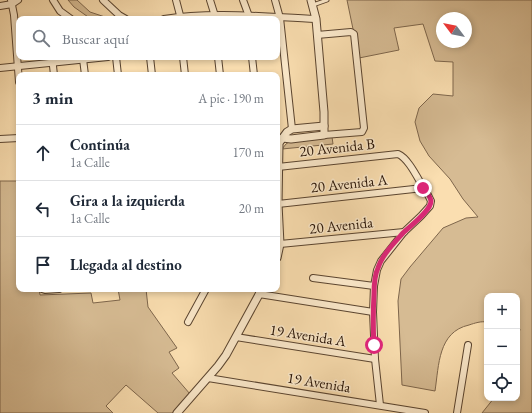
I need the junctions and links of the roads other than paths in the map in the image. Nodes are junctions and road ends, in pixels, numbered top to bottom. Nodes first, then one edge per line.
1 (18, 0) edge
2 (53, 0) edge
3 (103, 0) edge
4 (176, 0) edge
5 (210, 0) edge
6 (243, 0) edge
7 (275, 0) edge
8 (327, 0) edge
9 (11, 2) edge
10 (312, 2) edge
11 (0, 6) edge
12 (67, 16) edge
13 (121, 16) edge
14 (180, 16) edge
15 (215, 16) edge
16 (248, 16) edge
17 (279, 16) edge
18 (280, 18) edge
19 (316, 18) junction
20 (317, 35) junction
21 (16, 40) edge
22 (280, 40) edge
23 (18, 60) edge
24 (53, 60) edge
25 (83, 60) edge
26 (116, 60) edge
27 (150, 60) edge
28 (183, 60) edge
29 (218, 60) edge
30 (252, 60) edge
31 (18, 66) junction
32 (0, 68) edge
33 (18, 72) edge
34 (54, 72) edge
35 (85, 72) edge
36 (118, 72) edge
37 (152, 72) edge
38 (185, 72) edge
39 (220, 72) edge
40 (254, 72) edge
41 (324, 126) junction
42 (292, 130) junction
43 (324, 135) junction
44 (16, 138) edge
45 (0, 139) edge
46 (280, 141) edge
47 (280, 167) edge
48 (423, 188) junction
49 (280, 204) edge
50 (404, 232) junction
51 (280, 244) edge
52 (313, 278) dead end
53 (374, 286) junction
54 (204, 292) edge
55 (260, 292) edge
56 (373, 312) junction
57 (188, 322) dead end
58 (236, 337) junction
59 (468, 345) dead end
60 (375, 359) junction
61 (208, 378) junction
62 (380, 405) junction
63 (177, 413) edge
64 (425, 413) edge
65 (457, 413) edge

1 - 9 street
2 - 12 street
3 - 13 street
4 - 14 street
5 - 15 street
6 - 16 street
7 - 17 street
8 - 10 lane
9 - 11 street
9 - 21 street
10 - 19 street
18 - 19 street
19 - 20 street
20 - 41 street
20 - 43 street
22 - 42 street
23 - 31 street
24 - 31 street
24 - 34 street
25 - 35 street
26 - 36 street
27 - 37 street
28 - 38 street
29 - 39 street
30 - 40 street
31 - 32 street
31 - 33 street
41 - 42 street
41 - 43 street
42 - 46 street
43 - 46 street
44 - 45 street
47 - 48 street, 20 Avenida B
48 - 49 street, 20 Avenida A
48 - 50 street
50 - 51 street, 20 Avenida
50 - 53 street
52 - 53 street
53 - 56 street
54 - 57 street
55 - 56 street
55 - 58 street
56 - 60 street
58 - 60 street, 19 Avenida A
58 - 61 street
59 - 65 street
60 - 62 street
61 - 62 street, 19 Avenida
61 - 63 street
62 - 64 street, 19 Avenida

